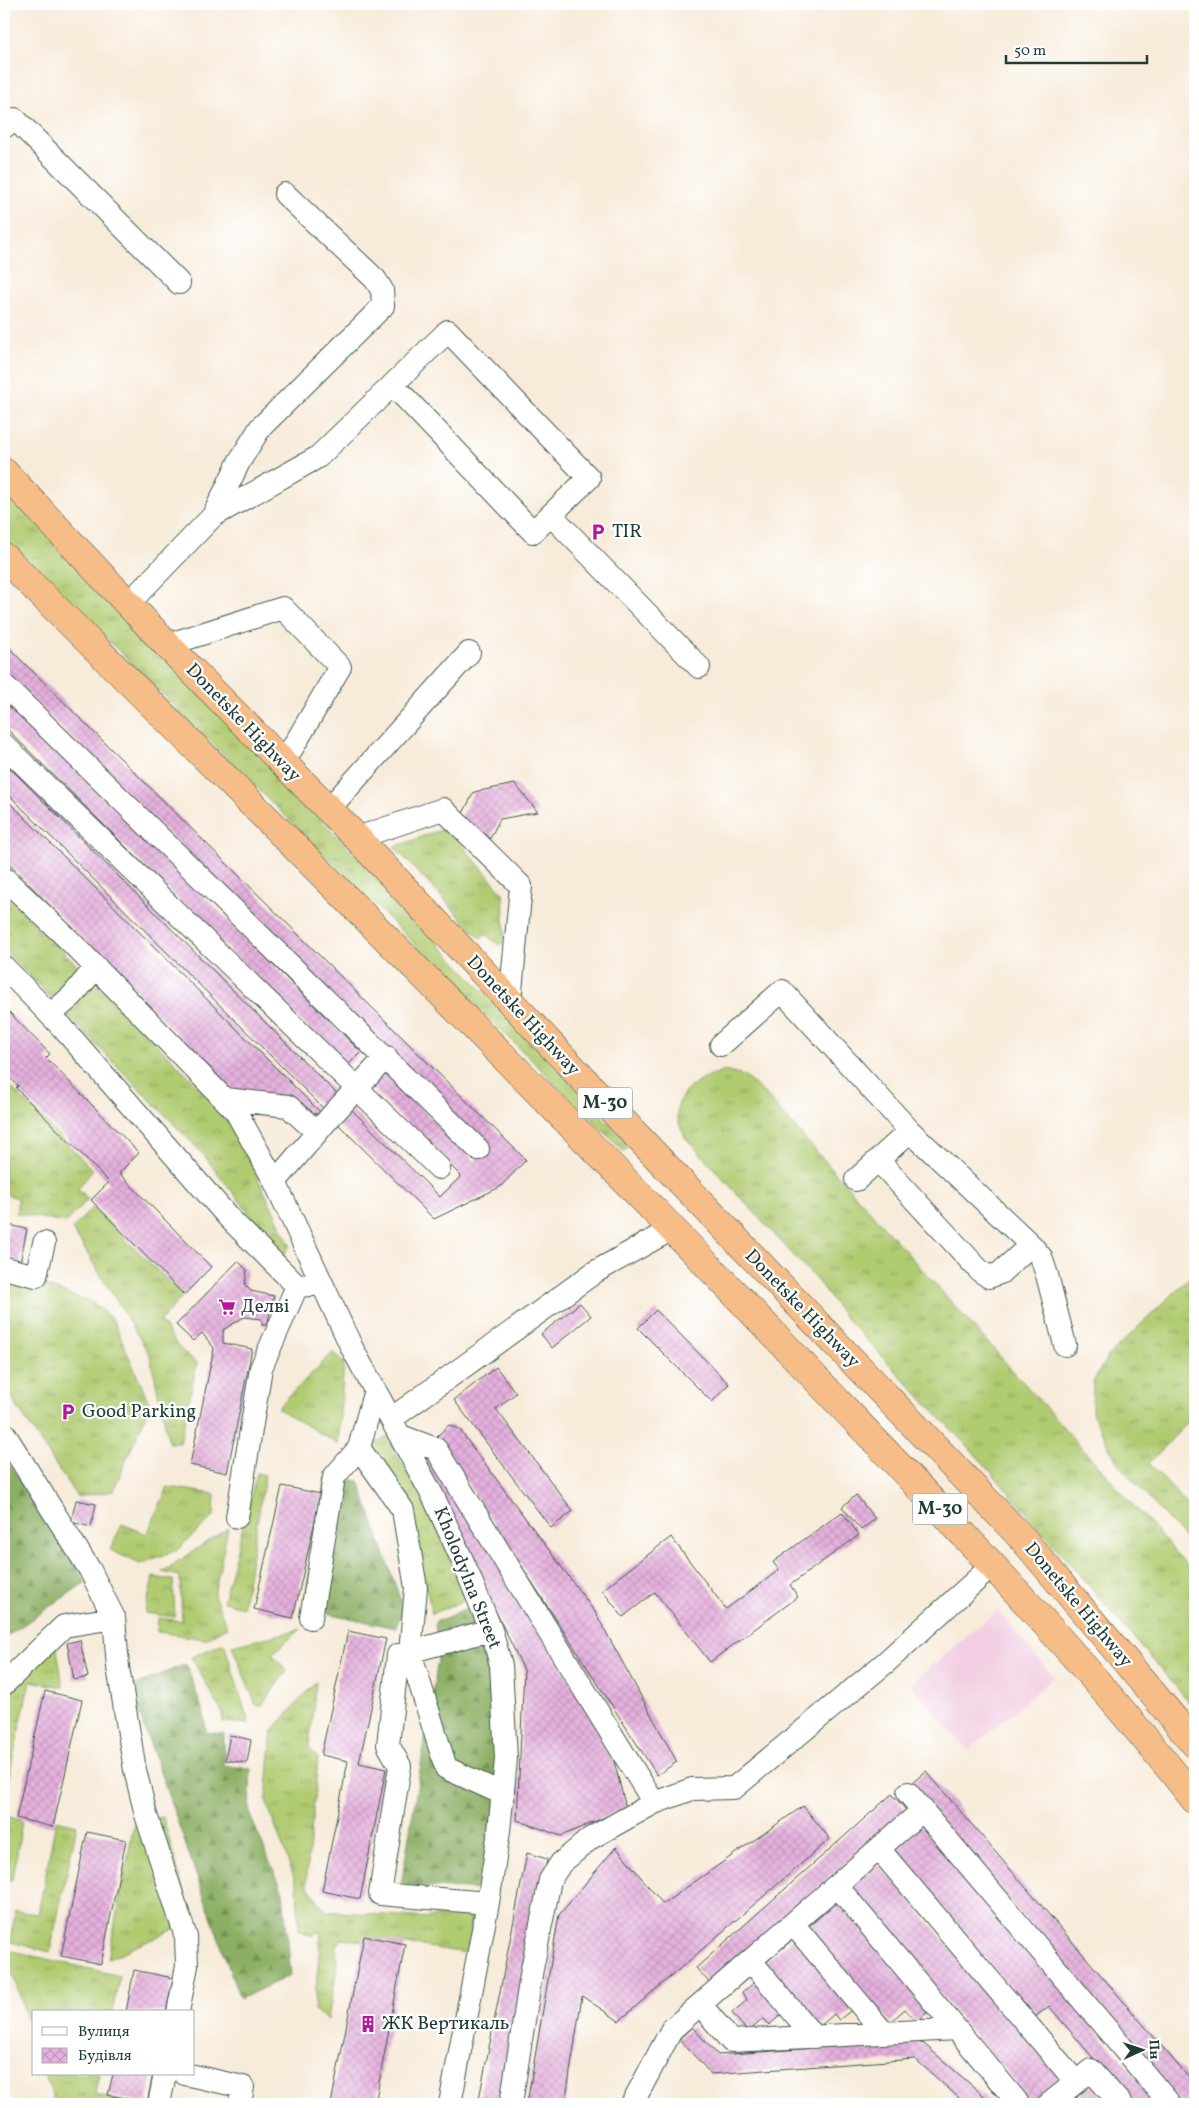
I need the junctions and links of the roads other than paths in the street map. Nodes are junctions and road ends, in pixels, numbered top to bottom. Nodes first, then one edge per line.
1 (4, 127) edge
2 (285, 194) dead end
3 (179, 283) dead end
4 (393, 385) junction
5 (4, 472) edge
6 (551, 515) junction
7 (213, 516) junction
8 (4, 556) edge
9 (129, 603) junction
10 (167, 645) junction
11 (470, 653) dead end
12 (699, 667) dead end
13 (4, 685) edge
14 (4, 745) edge
15 (283, 764) junction
16 (328, 810) junction
17 (356, 838) junction
18 (4, 878) edge
19 (4, 967) edge
20 (96, 967) junction
21 (510, 1002) junction
22 (50, 1015) junction
23 (721, 1045) dead end
24 (386, 1057) junction
25 (358, 1088) junction
26 (225, 1099) junction
27 (910, 1131) junction
28 (317, 1132) junction
29 (478, 1149) dead end
30 (878, 1160) junction
31 (439, 1168) dead end
32 (856, 1180) dead end
33 (275, 1182) junction
34 (672, 1229) junction
35 (44, 1243) dead end
36 (1031, 1245) junction
37 (4, 1268) edge
38 (322, 1284) junction
39 (297, 1286) junction
40 (1065, 1345) dead end
41 (375, 1390) junction
42 (396, 1427) junction
43 (4, 1433) edge
44 (359, 1448) junction
45 (237, 1517) dead end
46 (993, 1565) junction
47 (114, 1618) junction
48 (311, 1618) dead end
49 (492, 1630) junction
50 (410, 1652) junction
51 (4, 1684) edge
52 (1195, 1744) edge
53 (908, 1793) dead end
54 (503, 1794) junction
55 (1195, 1800) edge
56 (654, 1802) junction
57 (923, 1810) junction
58 (879, 1849) junction
59 (836, 1886) junction
60 (488, 1903) junction
61 (793, 1924) junction
62 (751, 1961) junction
63 (701, 2005) junction
64 (178, 2010) edge
65 (956, 2029) junction
66 (884, 2033) junction
67 (814, 2037) junction
68 (165, 2076) edge
69 (193, 2076) edge
70 (1064, 2096) edge
71 (159, 2104) edge
72 (240, 2104) edge
73 (450, 2104) edge
74 (511, 2104) edge
75 (632, 2104) edge
76 (1019, 2104) edge
77 (1121, 2104) edge
78 (1170, 2104) edge

1 - 3 street
2 - 7 street
4 - 6 street
4 - 6 street
4 - 7 street
5 - 9 highway, Donetske Highway / М-30
6 - 12 street
7 - 9 street
8 - 34 highway, Donetske Highway / М-30
9 - 10 highway, Donetske Highway / М-30
10 - 15 highway, Donetske Highway / М-30
10 - 15 street
11 - 16 street
13 - 24 street
14 - 25 street
15 - 16 highway, Donetske Highway / М-30
16 - 17 highway, Donetske Highway / М-30
17 - 21 highway, Donetske Highway / М-30
17 - 21 street
18 - 20 street, Kholodylna Street
19 - 22 street
20 - 22 street
20 - 26 street, Kholodylna Street
21 - 52 highway, Donetske Highway / М-30
22 - 39 street
23 - 27 street
24 - 25 street
24 - 29 street
25 - 28 street
25 - 31 street
26 - 28 street
26 - 33 street, Kholodylna Street
27 - 30 street
27 - 36 street
28 - 33 street
30 - 32 street
30 - 36 street
33 - 38 street, Kholodylna Street
34 - 42 street
34 - 46 highway, Donetske Highway / М-30
35 - 37 street
36 - 40 street
38 - 39 street
38 - 41 street, Kholodylna Street
39 - 45 street
41 - 42 street, Kholodylna Street
41 - 44 street
42 - 49 street, Kholodylna Street
42 - 56 street
43 - 47 street
44 - 48 street
44 - 50 street
46 - 55 highway, Donetske Highway / М-30
46 - 56 street
47 - 51 street
47 - 64 street
49 - 50 street
49 - 54 street, Kholodylna Street
50 - 54 street
50 - 60 street
53 - 57 street
54 - 60 street, Kholodylna Street
56 - 74 street
57 - 58 street
57 - 78 street
58 - 59 street
58 - 70 street
59 - 61 street
59 - 65 street
60 - 73 street, Kholodylna Street
61 - 62 street
61 - 66 street
62 - 63 street
62 - 67 street
63 - 67 street
63 - 75 street
65 - 66 street
65 - 76 street
66 - 67 street
68 - 71 street
69 - 72 street
70 - 77 street

